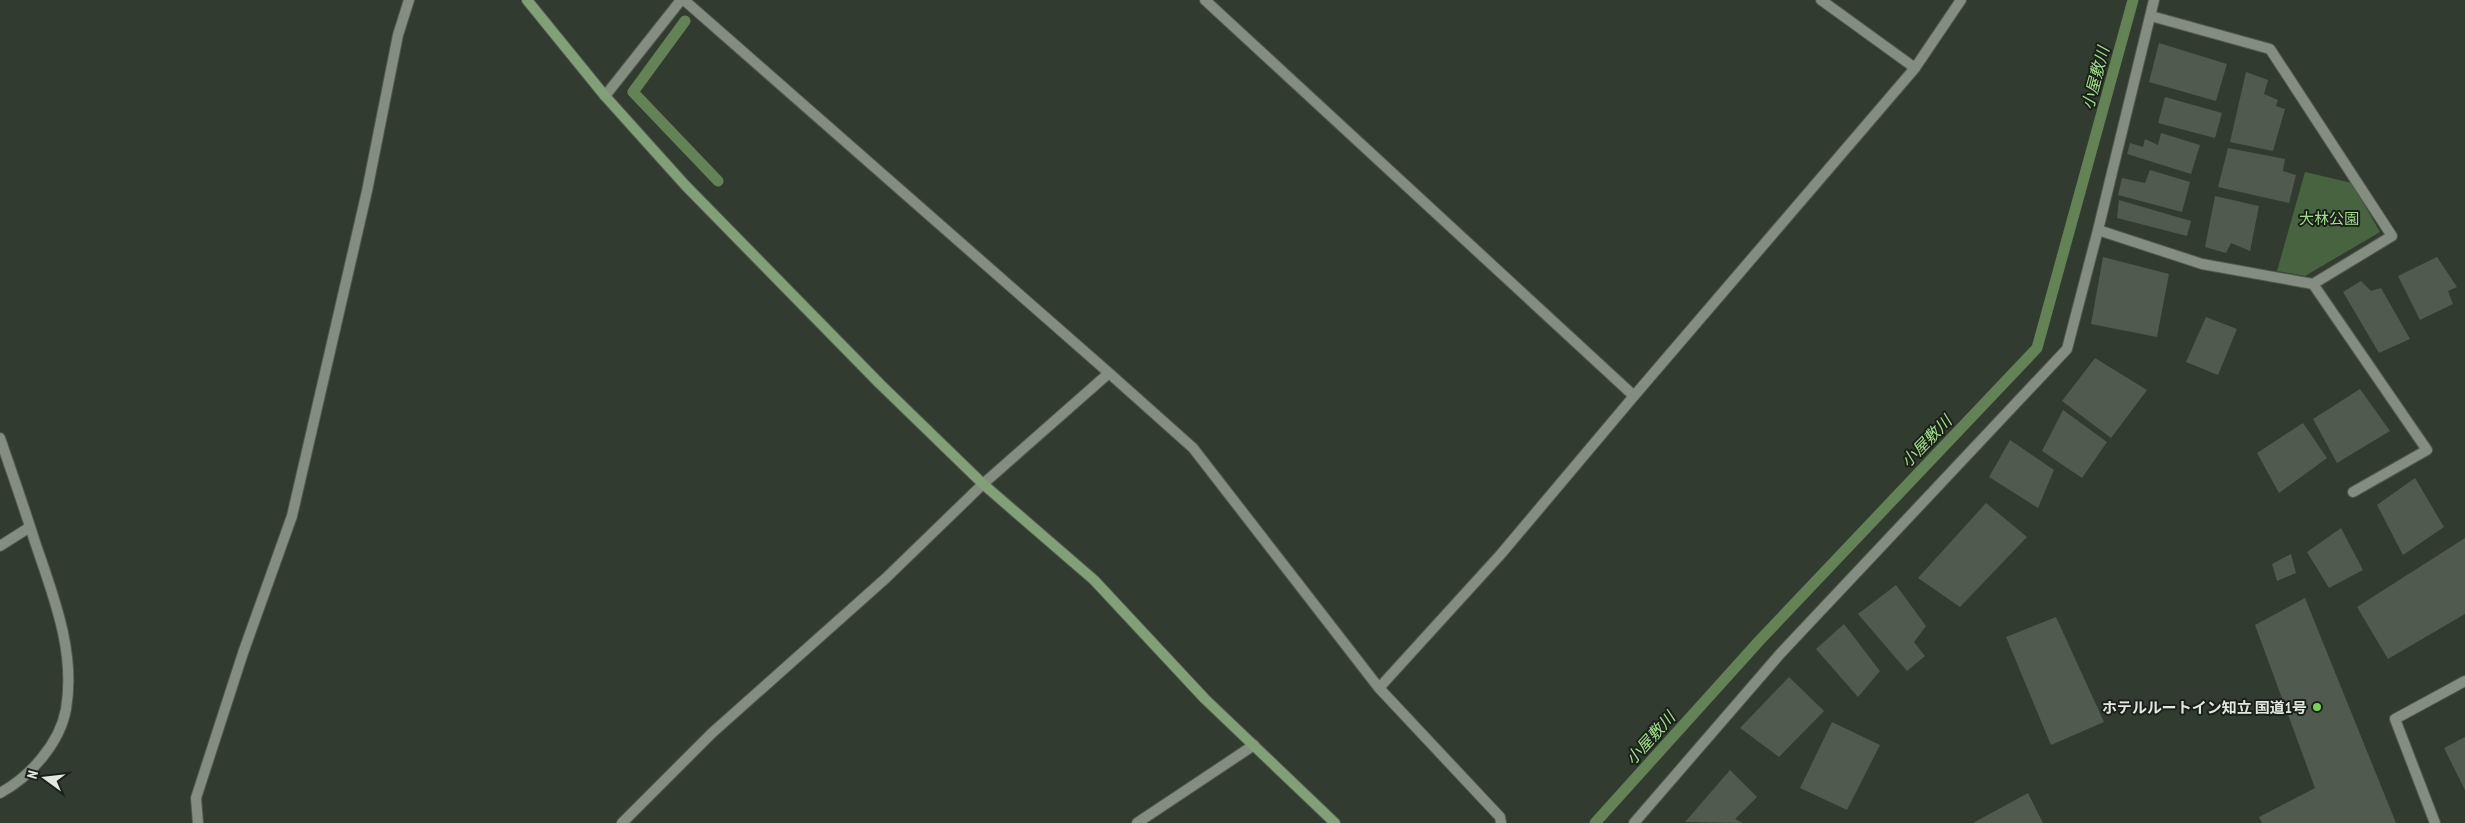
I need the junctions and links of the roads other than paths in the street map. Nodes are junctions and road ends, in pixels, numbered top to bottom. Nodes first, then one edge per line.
1 (410, 0) edge
2 (527, 0) edge
3 (682, 0) edge
4 (1205, 0) edge
5 (1820, 0) edge
6 (1961, 0) edge
7 (2154, 0) edge
8 (2150, 16) junction
9 (1915, 68) junction
10 (605, 96) junction
11 (2098, 230) junction
12 (2313, 284) junction
13 (1109, 373) junction
14 (1634, 396) junction
15 (0, 438) edge
16 (983, 484) junction
17 (2353, 492) dead end
18 (30, 527) junction
19 (0, 546) edge
20 (2465, 682) edge
21 (1379, 688) junction
22 (1254, 746) junction
23 (0, 793) edge
24 (198, 823) edge
25 (622, 823) edge
26 (1136, 823) edge
27 (1335, 823) edge
28 (1501, 823) edge
29 (1634, 823) edge
30 (2435, 823) edge

1 - 24 street
2 - 10 street
3 - 10 street
3 - 13 street
4 - 14 street
5 - 9 street
6 - 9 street
7 - 8 street
8 - 11 street
8 - 12 street
9 - 14 street
10 - 16 street
11 - 12 street
11 - 29 street
12 - 17 street
13 - 16 street
13 - 21 street
14 - 21 street
15 - 18 street
16 - 22 street
16 - 25 street
18 - 19 street
18 - 23 street
20 - 30 street
21 - 28 street
22 - 26 street
22 - 27 street

